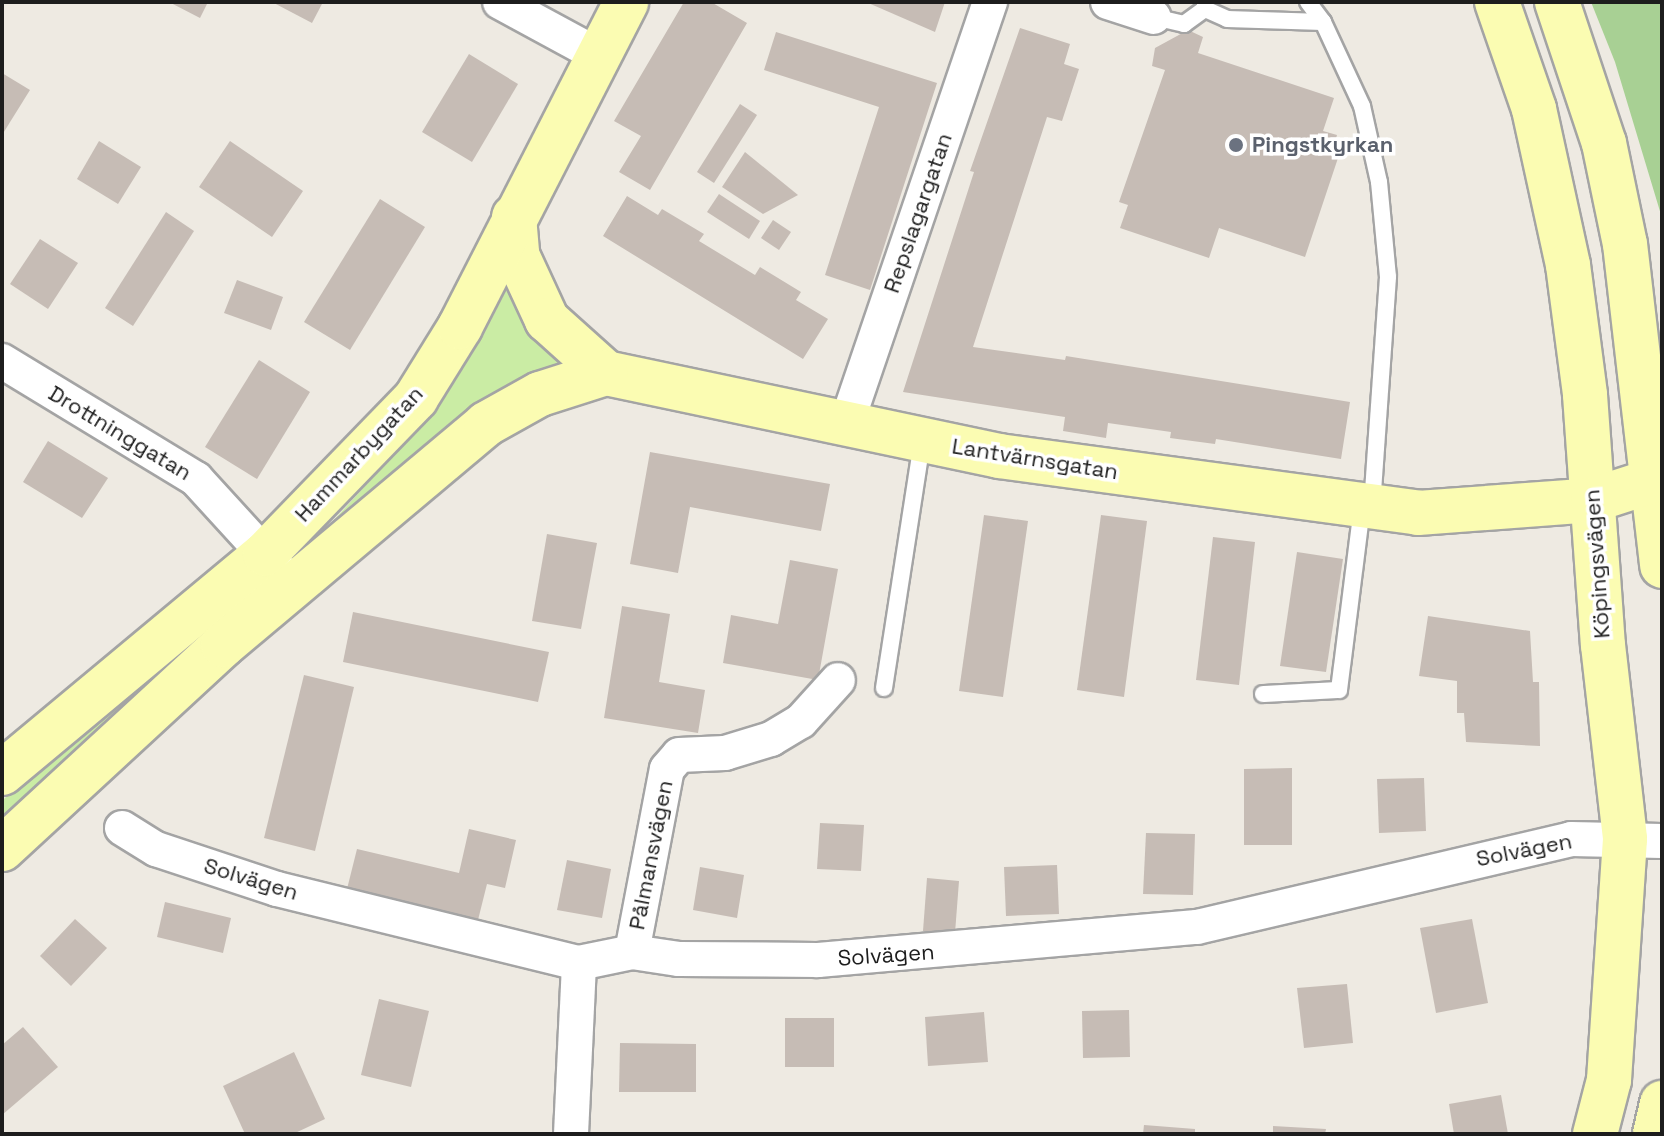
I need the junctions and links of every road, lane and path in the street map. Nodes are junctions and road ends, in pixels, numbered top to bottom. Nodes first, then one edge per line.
1 (500, 2) edge
2 (626, 2) edge
3 (990, 2) edge
4 (1108, 2) edge
5 (1308, 2) edge
6 (1497, 2) edge
7 (1557, 2) edge
8 (1205, 5) edge
9 (1154, 17) joint
10 (1323, 22) junction
11 (596, 54) junction
12 (514, 217) junction
13 (2, 361) edge
14 (606, 373) junction
15 (846, 425) junction
16 (922, 440) junction
17 (1658, 479) edge
18 (1593, 500) junction
19 (1367, 506) junction
20 (265, 554) junction
21 (1662, 566) edge
22 (293, 587) junction
23 (838, 680) dead end
24 (884, 688) dead end
25 (1263, 694) dead end
26 (2, 773) edge
27 (122, 828) dead end
28 (1643, 840) edge
29 (2, 849) edge
30 (632, 952) junction
31 (579, 963) junction
32 (1662, 1103) edge
33 (571, 1134) edge
34 (1595, 1134) edge
35 (1655, 1134) edge

1 - 11 street
2 - 11 main road, Hammarbygatan
3 - 15 street, Repslagargatan
4 - 9 street
5 - 10 lane
6 - 18 main road, Köpingsvägen
7 - 17 main road
8 - 9 lane
8 - 10 lane
10 - 19 lane
11 - 12 main road, Hammarbygatan
12 - 14 main road, Lantvärnsgatan
12 - 20 main road, Hammarbygatan
13 - 20 street, Drottninggatan
14 - 15 main road, Lantvärnsgatan
14 - 22 main road
15 - 16 main road, Lantvärnsgatan
16 - 19 main road, Lantvärnsgatan
16 - 24 lane
17 - 18 main road, Lantvärnsgatan
17 - 21 main road
18 - 19 main road, Lantvärnsgatan
18 - 28 main road, Köpingsvägen
19 - 25 lane
20 - 22 street, Drottninggatan
20 - 26 main road, Hammarbygatan
22 - 29 main road
23 - 30 street, Pålmansvägen
27 - 31 street, Solvägen
28 - 30 street, Solvägen
28 - 34 main road, Köpingsvägen
30 - 31 street, Solvägen
31 - 33 street
32 - 35 main road

